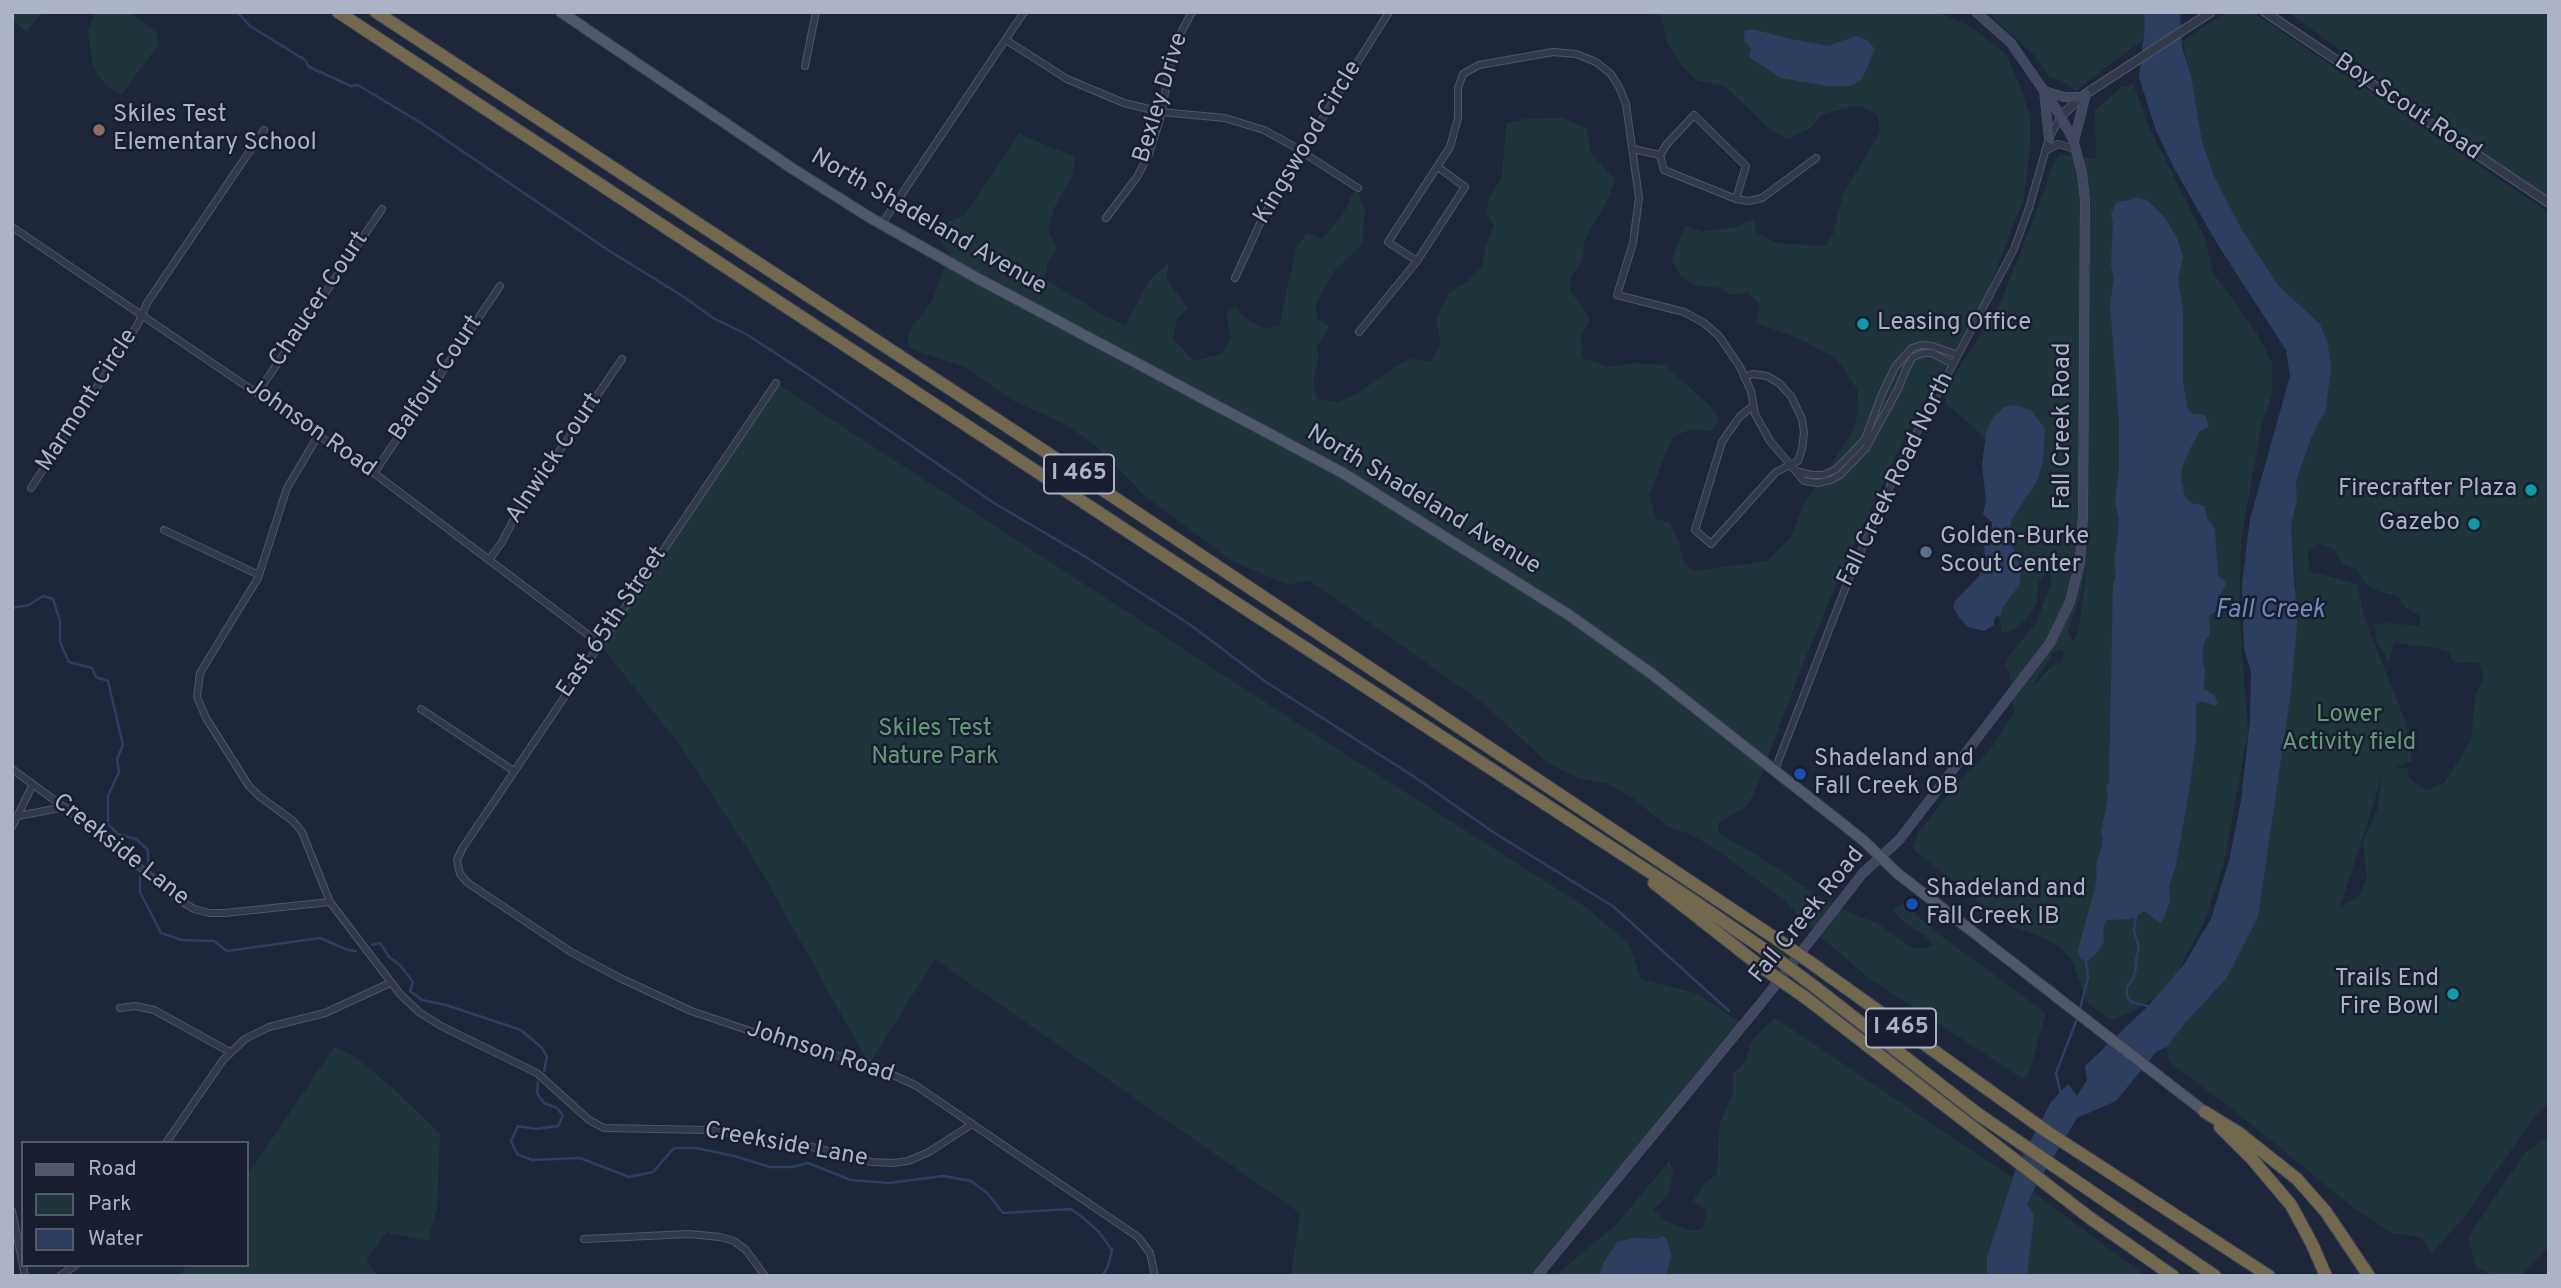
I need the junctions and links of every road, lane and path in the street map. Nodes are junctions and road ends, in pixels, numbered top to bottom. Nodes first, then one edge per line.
1 (338, 12) edge
2 (376, 12) edge
3 (561, 12) edge
4 (816, 12) edge
5 (1024, 12) edge
6 (1192, 12) edge
7 (1390, 12) edge
8 (1976, 12) edge
9 (2211, 12) edge
10 (2265, 12) edge
11 (1006, 40) junction
12 (805, 66) dead end
13 (2044, 92) junction
14 (2083, 96) junction
15 (1161, 112) junction
16 (2061, 116) junction
17 (264, 130) dead end
18 (2049, 138) junction
19 (2075, 145) junction
20 (1633, 149) junction
21 (1301, 151) junction
22 (2045, 151) junction
23 (1660, 155) junction
24 (1816, 158) dead end
25 (1438, 167) junction
26 (1358, 188) dead end
27 (1736, 198) junction
28 (2549, 203) edge
29 (382, 209) dead end
30 (1107, 218) dead end
31 (881, 225) junction
32 (12, 227) edge
33 (1416, 261) junction
34 (1235, 278) dead end
35 (500, 286) dead end
36 (143, 314) junction
37 (1359, 332) dead end
38 (1958, 355) junction
39 (622, 359) dead end
40 (1952, 364) junction
41 (1744, 377) junction
42 (776, 383) dead end
43 (258, 392) junction
44 (1753, 406) junction
45 (319, 434) junction
46 (1791, 468) junction
47 (374, 473) junction
48 (31, 488) dead end
49 (164, 530) dead end
50 (489, 560) junction
51 (260, 575) junction
52 (599, 643) junction
53 (421, 709) dead end
54 (12, 769) edge
55 (514, 771) junction
56 (1774, 772) junction
57 (33, 784) junction
58 (65, 807) junction
59 (18, 816) junction
60 (12, 827) edge
61 (1610, 848) junction
62 (1880, 857) junction
63 (457, 866) joint
64 (330, 902) junction
65 (390, 983) junction
66 (120, 1008) dead end
67 (230, 1052) junction
68 (2205, 1112) junction
69 (1974, 1120) junction
70 (972, 1124) junction
71 (167, 1141) edge
72 (12, 1211) edge
73 (584, 1239) dead end
74 (21, 1256) edge
75 (765, 1276) edge
76 (1155, 1276) edge
77 (1537, 1276) edge
78 (2173, 1276) edge
79 (2216, 1276) edge
80 (2269, 1276) edge
81 (2326, 1276) edge
82 (2369, 1276) edge

1 - 61 highway, I 465
2 - 80 highway, I 465, bridge
3 - 31 main road, North Shadeland Avenue
4 - 12 street
5 - 11 street
6 - 15 street, Bexley Drive
7 - 21 street, Kingswood Circle
8 - 13 main road, Fall Creek Road
9 - 14 street
10 - 28 street, Boy Scout Road
11 - 15 street
11 - 31 street
13 - 14 main road
13 - 16 main road, Fall Creek Road
13 - 18 main road
14 - 16 street
14 - 19 main road
15 - 21 street
15 - 30 street, Bexley Drive
16 - 18 street, Fall Creek Road North
16 - 19 main road, Fall Creek Road
17 - 36 street, Marmont Circle
18 - 22 street, Fall Creek Road North
19 - 22 street
19 - 62 main road, Fall Creek Road
20 - 23 street
20 - 25 street
20 - 41 street
21 - 26 street
21 - 34 street, Kingswood Circle
22 - 38 street, Fall Creek Road North
23 - 27 street
23 - 27 street
24 - 27 street
25 - 33 street
25 - 33 street
29 - 43 street, Chaucer Court
31 - 56 main road, North Shadeland Avenue
32 - 36 street, Johnson Road
33 - 37 street
35 - 47 street, Balfour Court
36 - 43 street, Johnson Road
36 - 48 street, Marmont Circle
38 - 40 street, Fall Creek Road North
38 - 46 street
39 - 50 street, Alnwick Court
40 - 46 street
40 - 56 street, Fall Creek Road North
41 - 44 street
41 - 46 street
42 - 52 street, East 65th Street
43 - 45 street, Johnson Road
44 - 46 street
44 - 46 street
45 - 47 street, Johnson Road
45 - 51 street
47 - 50 street, Johnson Road
49 - 51 street
50 - 52 street, Johnson Road
51 - 64 street
52 - 55 street, East 65th Street
53 - 55 street
54 - 57 street, Creekside Lane
55 - 63 street, East 65th Street
56 - 62 main road, North Shadeland Avenue
57 - 58 street, Creekside Lane
57 - 59 street
58 - 59 street
58 - 64 street, Creekside Lane
59 - 60 street
61 - 69 highway, bridge
61 - 69 highway, I 465, bridge
62 - 68 main road, North Shadeland Avenue
62 - 77 main road, Fall Creek Road
63 - 70 street, Johnson Road
64 - 65 street, Creekside Lane
65 - 67 street
65 - 70 street, Creekside Lane
66 - 67 street
67 - 71 street
68 - 81 highway
68 - 82 highway
69 - 78 highway
69 - 79 highway, I 465
70 - 76 street, Johnson Road
72 - 74 street
73 - 75 street

